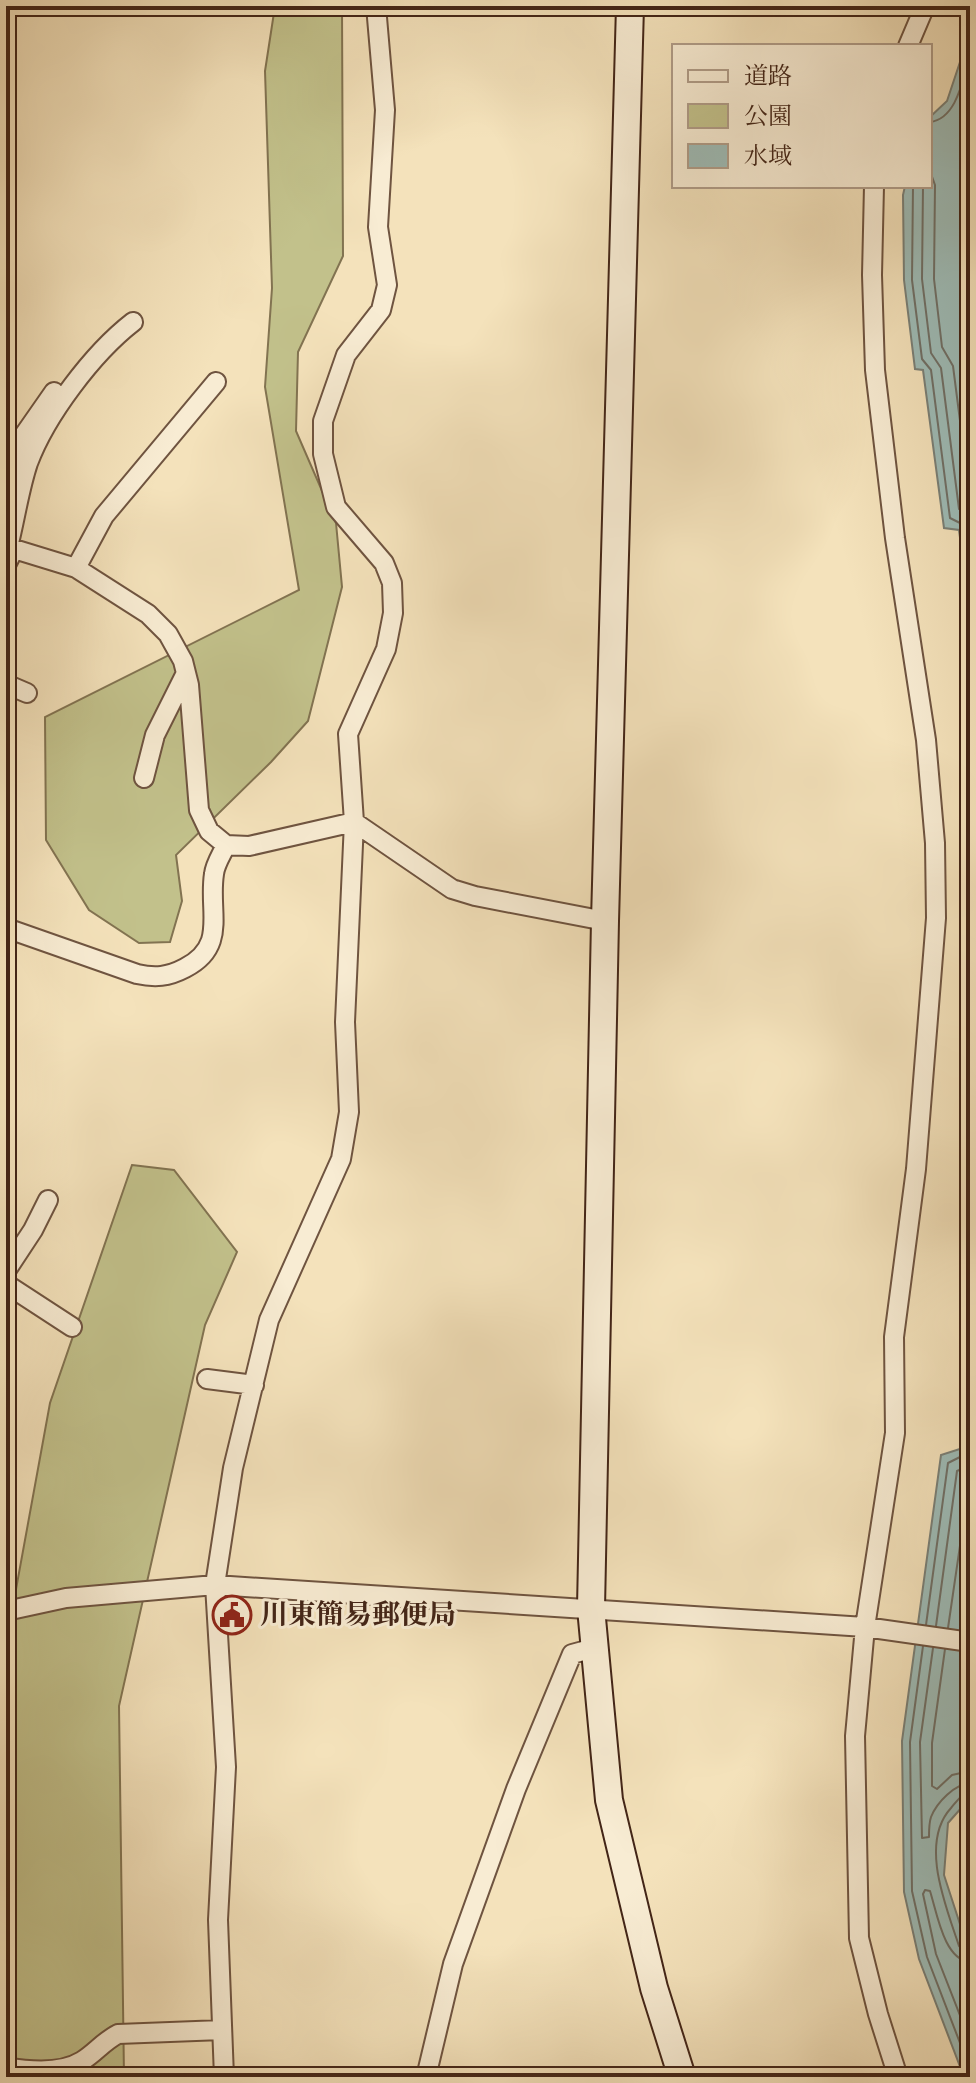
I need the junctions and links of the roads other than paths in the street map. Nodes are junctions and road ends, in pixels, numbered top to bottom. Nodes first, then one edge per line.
1 (376, 6) edge
2 (630, 6) edge
3 (925, 6) edge
4 (909, 44) edge
5 (874, 188) edge
6 (133, 322) dead end
7 (216, 382) dead end
8 (54, 392) dead end
9 (13, 445) edge
10 (6, 493) edge
11 (9, 552) edge
12 (76, 568) junction
13 (186, 673) junction
14 (6, 684) edge
15 (27, 693) dead end
16 (144, 778) dead end
17 (354, 822) junction
18 (226, 845) junction
19 (605, 921) junction
20 (6, 928) edge
21 (48, 1200) dead end
22 (6, 1271) edge
23 (6, 1284) edge
24 (72, 1327) dead end
25 (207, 1379) dead end
26 (254, 1385) junction
27 (215, 1585) junction
28 (591, 1608) junction
29 (6, 1611) edge
30 (865, 1627) junction
31 (970, 1642) edge
32 (594, 1648) junction
33 (222, 2030) junction
34 (6, 2067) edge
35 (224, 2077) edge
36 (426, 2077) edge
37 (682, 2077) edge
38 (898, 2077) edge

1 - 17 street
2 - 19 street
3 - 4 street
5 - 30 street
6 - 11 street
7 - 12 street
8 - 9 street
9 - 10 street
11 - 12 street
12 - 13 street
13 - 16 street
13 - 18 street
14 - 15 street
17 - 18 street
17 - 19 street
17 - 26 street
18 - 20 street
19 - 28 street
21 - 22 street
23 - 24 street
25 - 26 street
26 - 27 street
27 - 28 street
27 - 29 street
27 - 33 street
28 - 30 street
28 - 32 street
30 - 31 street
30 - 38 street
32 - 36 street
32 - 37 street
33 - 34 street
33 - 35 street

